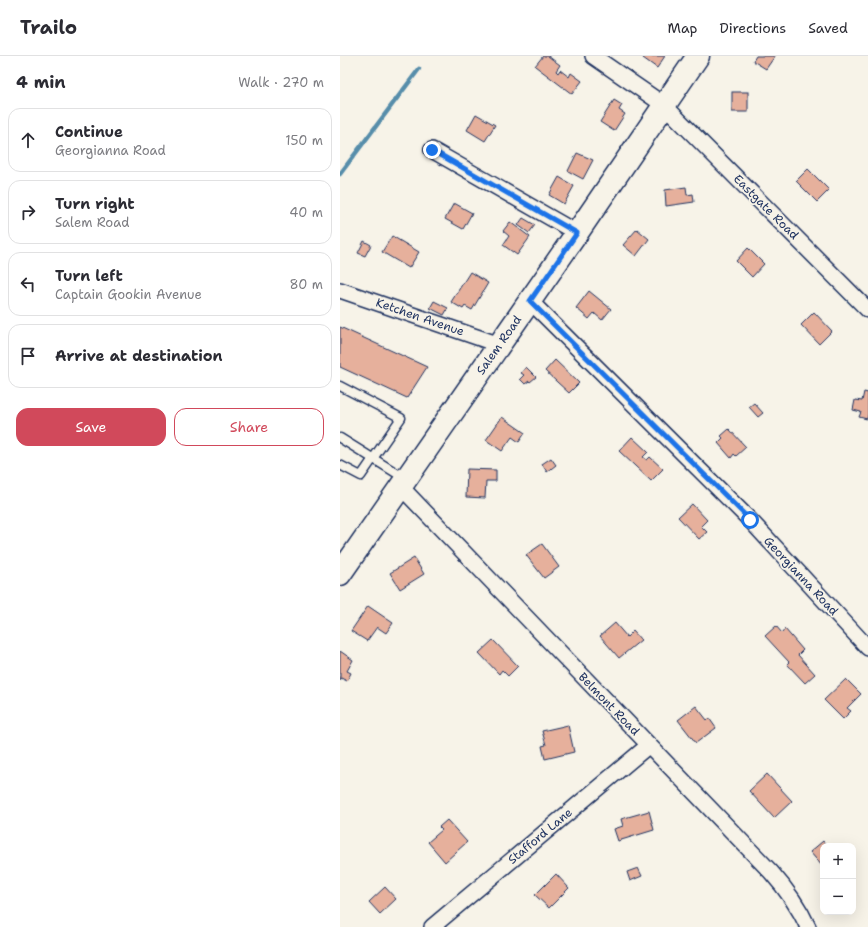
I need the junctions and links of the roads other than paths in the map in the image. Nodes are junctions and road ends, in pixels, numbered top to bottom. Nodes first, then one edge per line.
1 (593, 56) edge
2 (698, 56) edge
3 (664, 105) junction
4 (432, 150) dead end
5 (577, 233) junction
6 (340, 290) edge
7 (530, 301) junction
8 (868, 310) edge
9 (500, 345) junction
10 (340, 386) edge
11 (340, 438) edge
12 (373, 459) junction
13 (340, 465) edge
14 (404, 483) junction
15 (340, 574) edge
16 (868, 648) edge
17 (649, 745) junction
18 (432, 927) edge
19 (808, 927) edge

1 - 3 street, Eastgate Road
2 - 3 main road, Salem Road
3 - 5 main road, Salem Road
3 - 8 street, Eastgate Road
4 - 5 street
5 - 7 main road, Salem Road
6 - 9 street, Ketchen Avenue
7 - 9 main road, Salem Road
7 - 16 street, Georgianna Road
9 - 14 main road, Salem Road
10 - 12 lane
11 - 12 lane
12 - 13 lane
12 - 14 lane
14 - 15 main road, Salem Road
14 - 17 street, Belmont Road
17 - 18 street, Stafford Lane
17 - 19 street, Belmont Road

